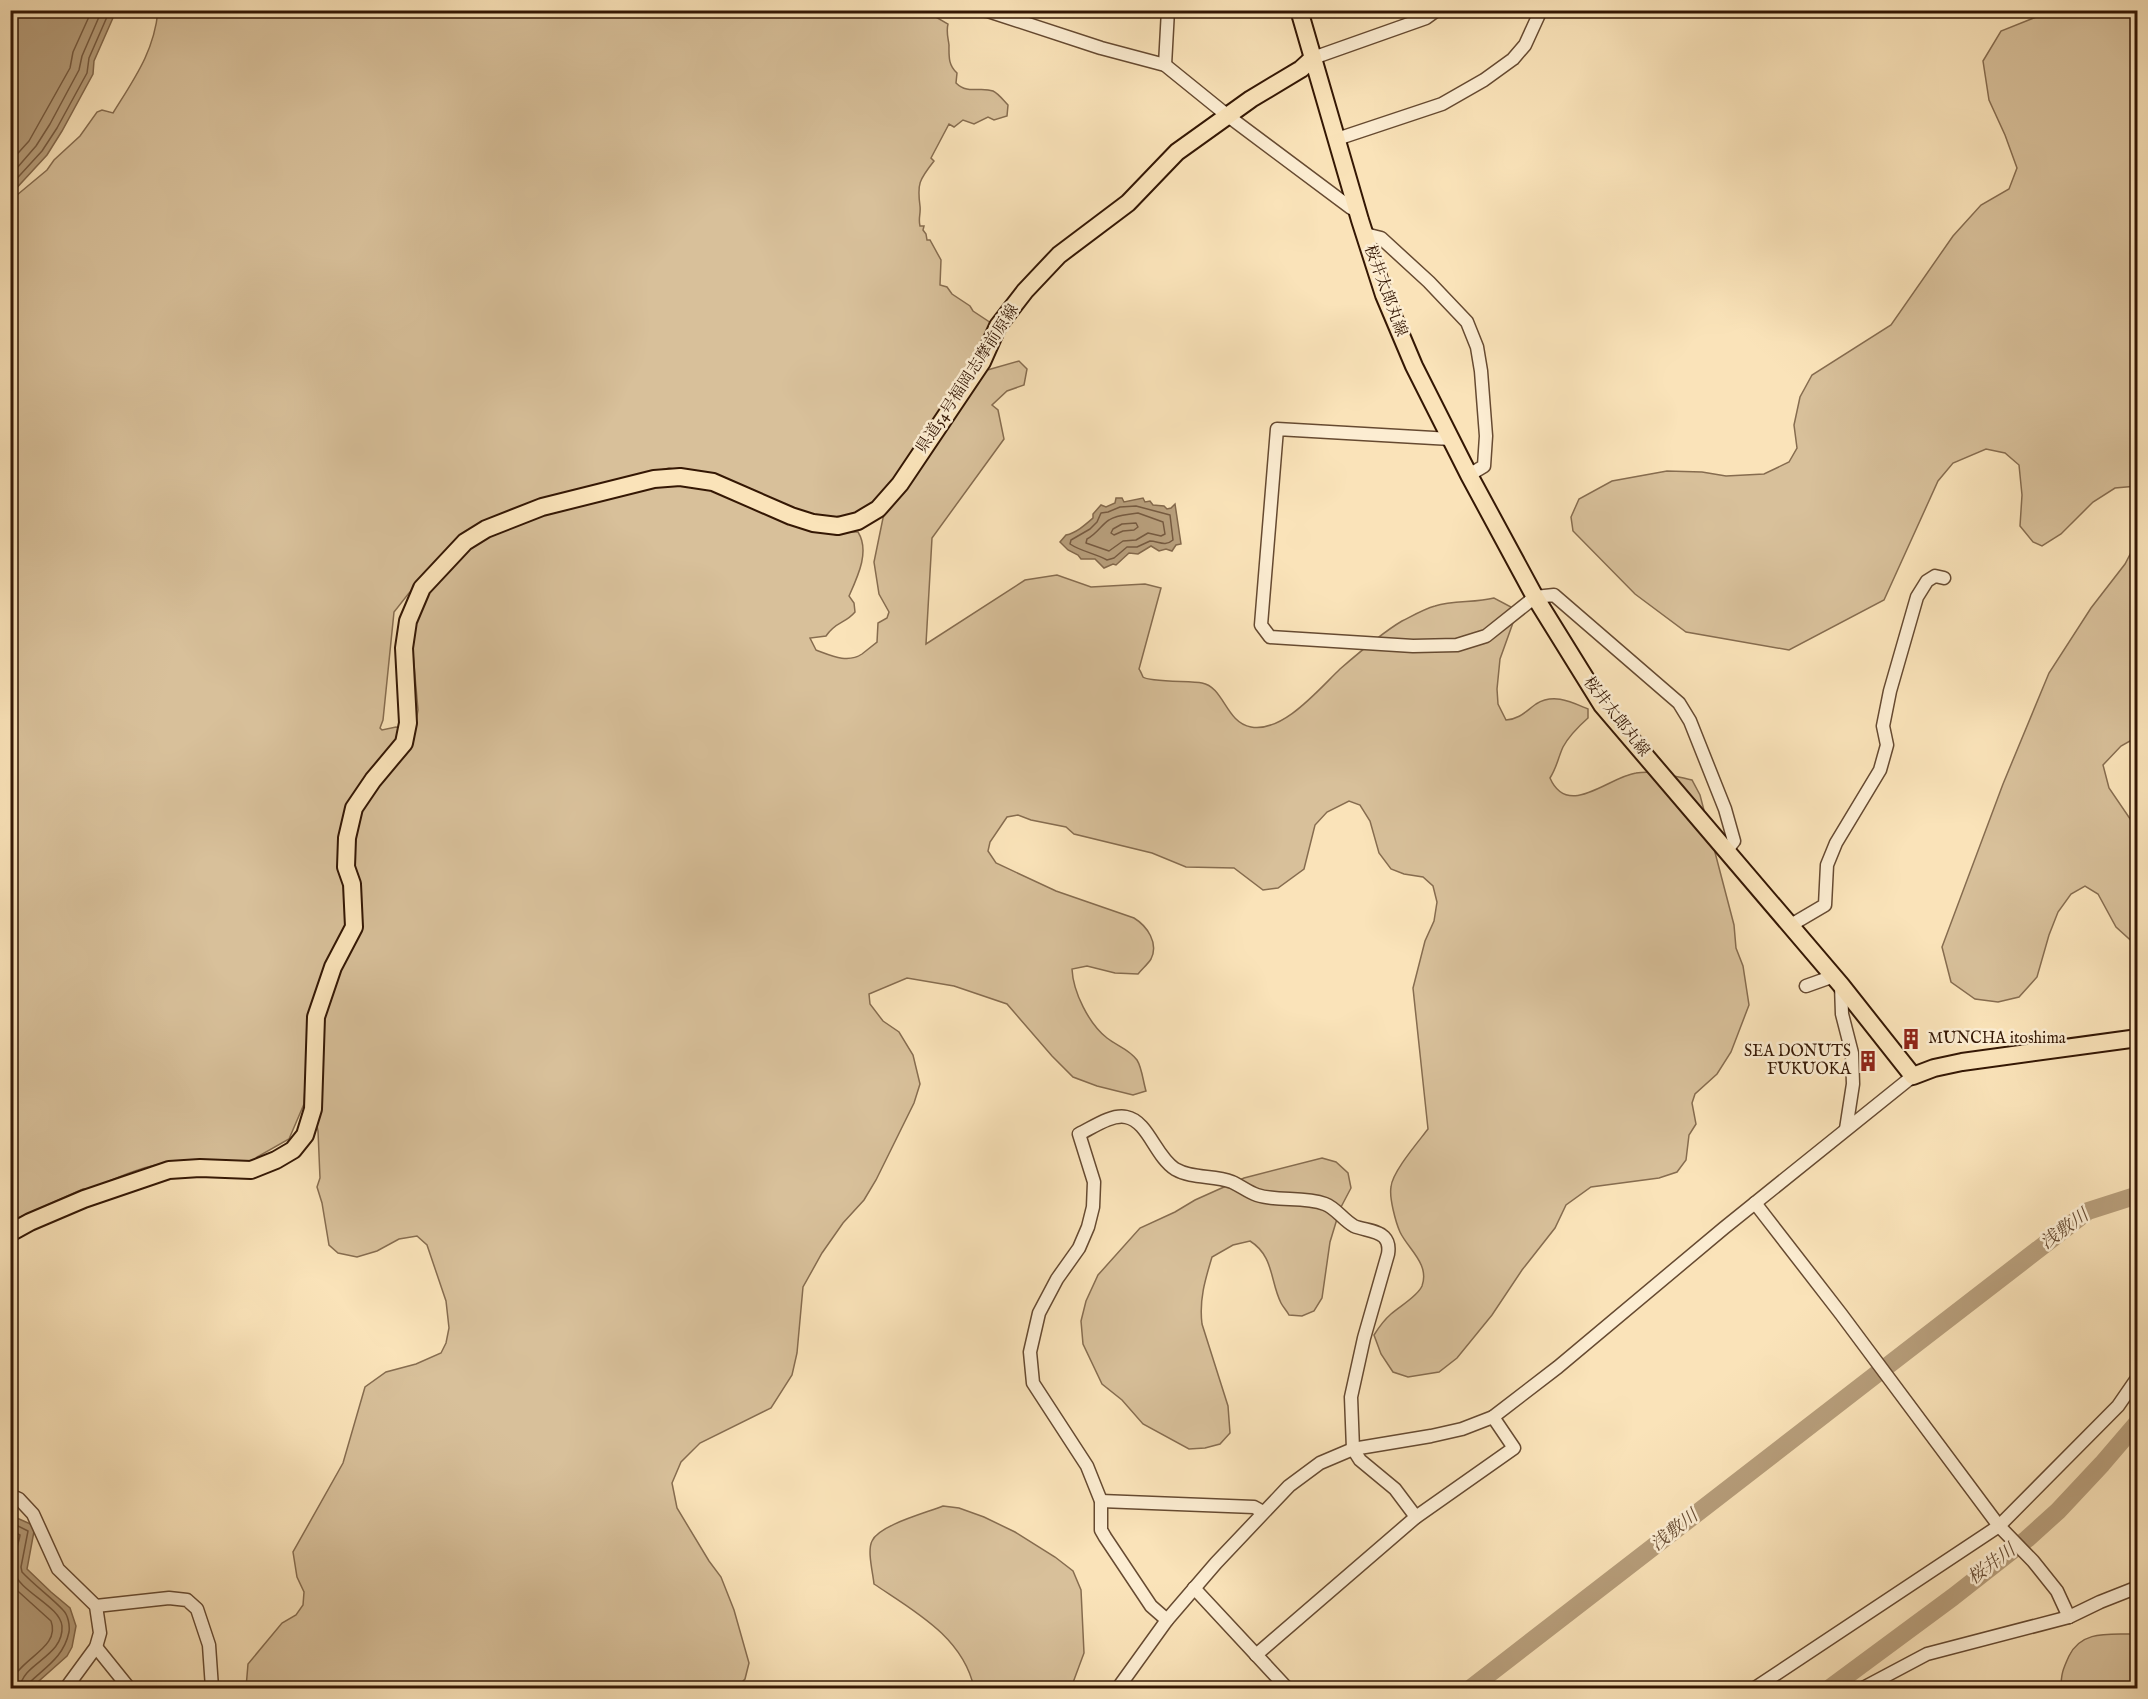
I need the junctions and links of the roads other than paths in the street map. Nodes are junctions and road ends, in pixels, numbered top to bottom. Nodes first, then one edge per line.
1 (981, 10) edge
2 (1168, 10) edge
3 (1299, 10) edge
4 (1437, 10) edge
5 (1541, 10) edge
6 (1313, 58) junction
7 (1165, 65) junction
8 (1228, 116) junction
9 (1337, 139) junction
10 (1356, 208) junction
11 (1365, 234) junction
12 (1451, 439) junction
13 (1469, 475) junction
14 (1944, 578) dead end
15 (1535, 597) junction
16 (1727, 850) junction
17 (1791, 925) junction
18 (1838, 981) junction
19 (1806, 986) dead end
20 (2138, 1038) edge
21 (1912, 1076) junction
22 (1846, 1130) junction
23 (1755, 1203) junction
24 (10, 1233) edge
25 (2138, 1377) edge
26 (1493, 1417) junction
27 (1353, 1449) junction
28 (10, 1495) edge
29 (1101, 1501) junction
30 (1263, 1512) junction
31 (1416, 1517) junction
32 (2003, 1529) junction
33 (2138, 1587) edge
34 (1194, 1588) junction
35 (96, 1606) junction
36 (2069, 1617) junction
37 (1167, 1620) junction
38 (96, 1647) junction
39 (1256, 1655) junction
40 (66, 1689) edge
41 (129, 1689) edge
42 (212, 1689) edge
43 (1118, 1689) edge
44 (1287, 1689) edge
45 (1755, 1689) edge
46 (1863, 1689) edge

1 - 7 street
2 - 7 street
3 - 6 main road, 桜井太郎丸線
4 - 6 street
5 - 9 street
6 - 8 main road, 県道54号福岡志摩前原線
6 - 9 main road, 桜井太郎丸線
7 - 8 street
8 - 10 street
8 - 24 main road, 県道54号福岡志摩前原線
9 - 10 main road, 桜井太郎丸線
10 - 11 main road, 桜井太郎丸線
11 - 12 main road, 桜井太郎丸線
11 - 13 street
12 - 13 main road, 桜井太郎丸線
12 - 15 street
13 - 15 main road, 桜井太郎丸線
14 - 17 street
15 - 16 main road, 桜井太郎丸線
15 - 16 street
16 - 17 main road, 桜井太郎丸線
17 - 18 main road, 桜井太郎丸線
18 - 19 street
18 - 21 main road, 桜井太郎丸線
18 - 22 street
20 - 21 main road
21 - 22 street
22 - 23 street
23 - 26 street
23 - 32 street
25 - 32 street
26 - 27 street
26 - 31 street
27 - 29 street
27 - 30 street
27 - 31 street
28 - 35 street
29 - 30 street
29 - 37 street
30 - 34 street
31 - 39 street
32 - 36 street
32 - 45 street
33 - 36 street
34 - 37 street
34 - 39 street
35 - 38 street
35 - 42 street
36 - 46 street
37 - 43 street
38 - 40 street
38 - 41 street
39 - 44 street

